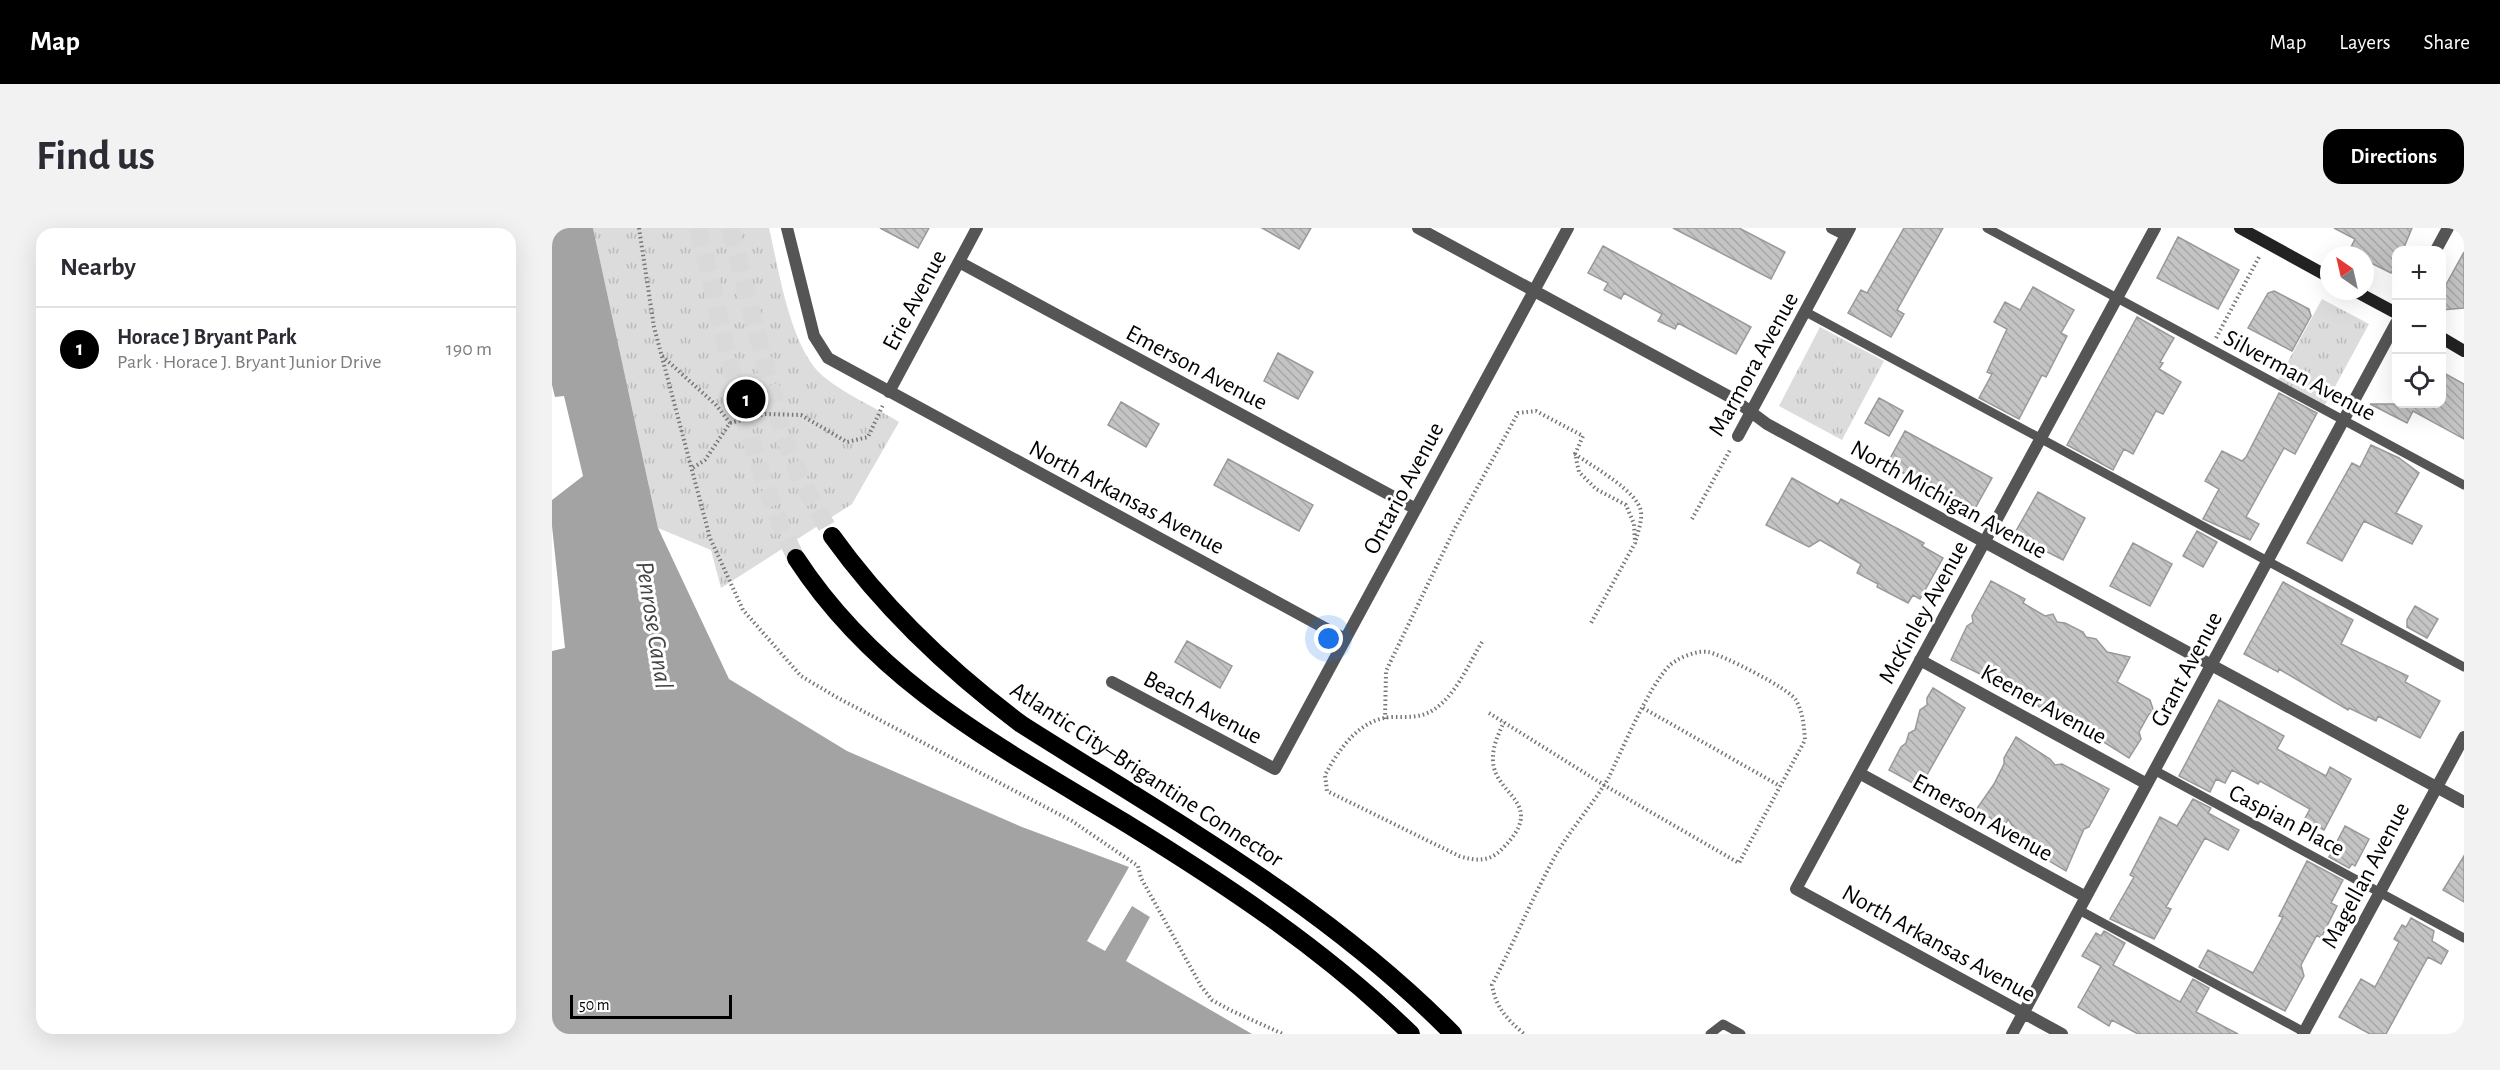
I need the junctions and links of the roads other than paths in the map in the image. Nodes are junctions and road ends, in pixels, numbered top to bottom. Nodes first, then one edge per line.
1 (787, 228) edge
2 (977, 228) edge
3 (1418, 228) edge
4 (1568, 228) edge
5 (1832, 228) edge
6 (1988, 228) edge
7 (2155, 228) edge
8 (2240, 228) edge
9 (2448, 228) edge
10 (1848, 232) edge
11 (2438, 246) edge
12 (959, 262) junction
13 (2320, 272) edge
14 (1534, 291) junction
15 (2117, 298) junction
16 (2371, 300) edge
17 (2392, 311) edge
18 (1806, 312) junction
19 (2392, 333) edge
20 (2446, 340) edge
21 (2464, 351) edge
22 (889, 392) junction
23 (1751, 413) junction
24 (2344, 421) junction
25 (1738, 436) road end
26 (2041, 439) junction
27 (2464, 485) edge
28 (1416, 509) junction
29 (832, 536) tunnel mouth
30 (1984, 542) junction
31 (796, 558) tunnel mouth
32 (2268, 560) junction
33 (1345, 639) junction
34 (1920, 660) junction
35 (2211, 665) junction
36 (2464, 667) edge
37 (1112, 682) dead end
38 (2464, 737) edge
39 (1275, 769) joint
40 (2154, 771) junction
41 (1859, 773) junction
42 (2147, 784) junction
43 (2436, 788) junction
44 (2464, 802) edge
45 (1796, 889) joint
46 (2380, 892) junction
47 (2086, 897) junction
48 (2079, 910) junction
49 (2464, 938) edge
50 (1350, 979) junction
51 (2023, 1012) junction
52 (2304, 1033) edge
53 (1391, 1034) edge
54 (1411, 1034) edge
55 (1453, 1034) edge
56 (1710, 1034) edge
57 (1741, 1034) edge
58 (2012, 1034) edge
59 (2062, 1034) edge

1 - 22 street, North Arkansas Avenue
2 - 12 street, Erie Avenue
3 - 14 street, North Michigan Avenue
4 - 14 street, Ontario Avenue
5 - 10 street
6 - 15 lane, Silverman Avenue
7 - 15 street, McKinley Avenue
8 - 13 street
9 - 11 street
10 - 18 street, Marmora Avenue
12 - 22 street, Erie Avenue
12 - 28 street, Emerson Avenue
14 - 23 street, North Michigan Avenue
14 - 28 street, Ontario Avenue
15 - 24 lane, Silverman Avenue
15 - 26 street, McKinley Avenue
16 - 17 street
18 - 23 street, Marmora Avenue
18 - 26 lane
19 - 24 street, Grant Avenue
20 - 21 street
22 - 33 street, North Arkansas Avenue
23 - 25 street, Marmora Avenue
23 - 30 street, North Michigan Avenue
24 - 27 lane, Silverman Avenue
24 - 32 street, Grant Avenue
26 - 30 street, McKinley Avenue
26 - 32 lane
28 - 33 street, Ontario Avenue
29 - 55 highway, Atlantic City–Brigantine Connector
30 - 34 street, McKinley Avenue
30 - 35 street, North Michigan Avenue
31 - 50 highway
32 - 35 street, Grant Avenue
32 - 36 lane
33 - 39 street, Ontario Avenue
34 - 41 street, McKinley Avenue
34 - 42 street, Keener Avenue
35 - 40 street, Grant Avenue
35 - 43 street, North Michigan Avenue
37 - 39 street, Beach Avenue
38 - 43 street, Magellan Avenue
40 - 42 street, Grant Avenue
40 - 46 lane, Caspian Place
41 - 45 street, McKinley Avenue
41 - 47 street, Emerson Avenue
42 - 47 street, Grant Avenue
43 - 44 street, North Michigan Avenue
43 - 46 street, Magellan Avenue
45 - 51 street, North Arkansas Avenue
46 - 49 lane, Caspian Place
46 - 52 street, Magellan Avenue
47 - 48 street, Grant Avenue
48 - 51 street, Grant Avenue
48 - 52 lane
50 - 53 highway
50 - 54 highway
51 - 58 street, Grant Avenue
51 - 59 street, North Arkansas Avenue
56 - 57 lane

